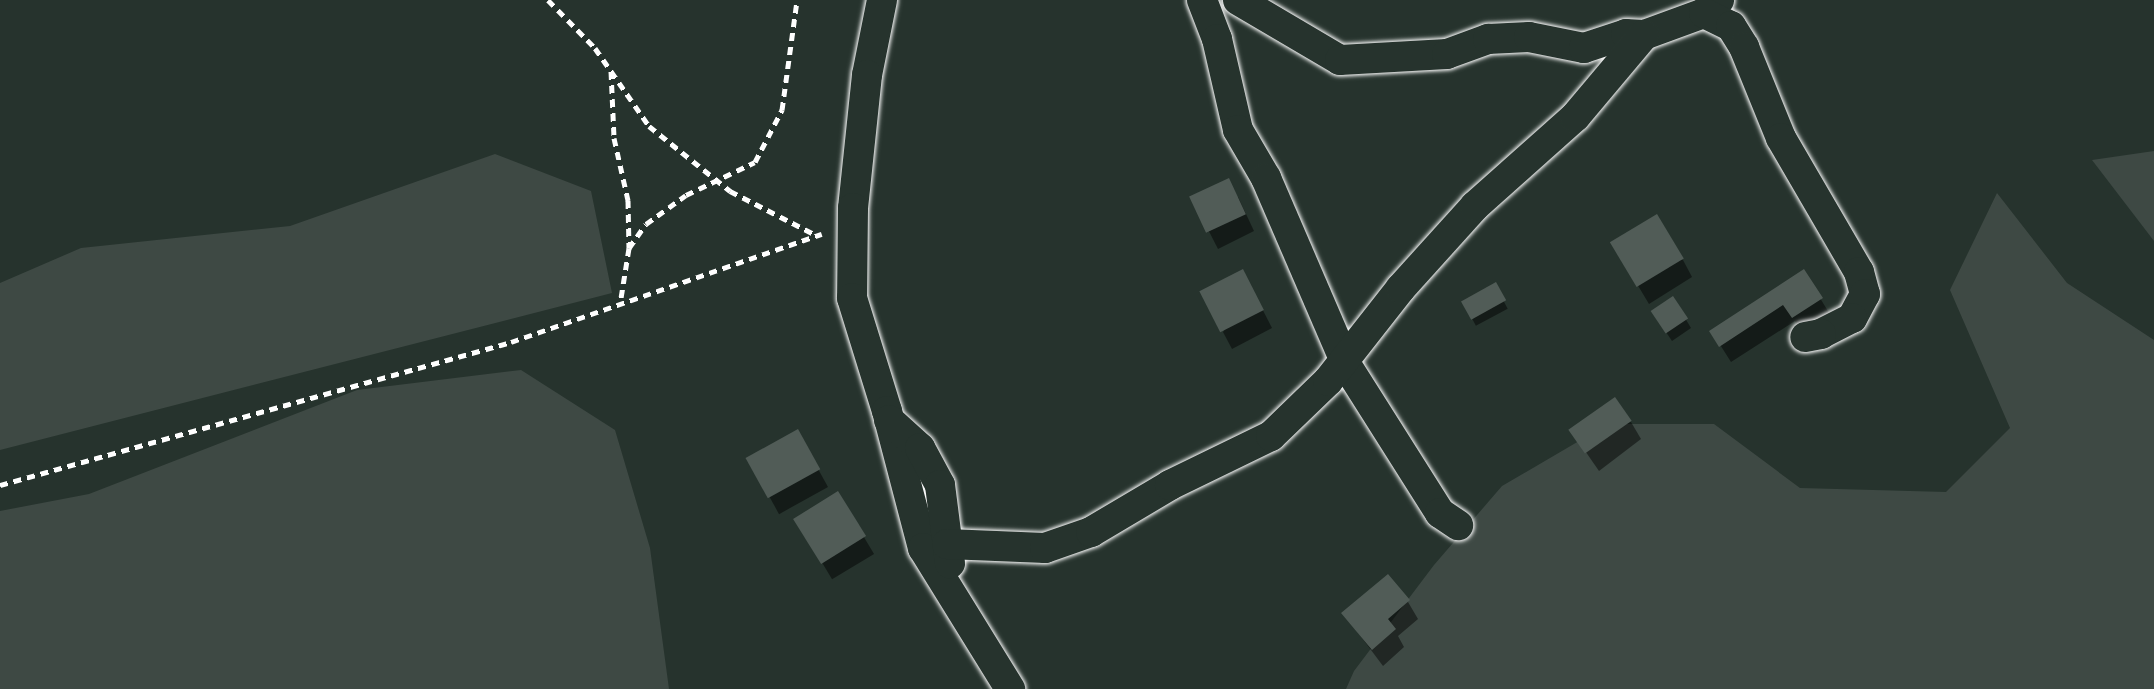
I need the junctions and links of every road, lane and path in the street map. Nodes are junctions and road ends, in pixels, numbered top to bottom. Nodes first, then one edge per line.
1 (548, 0) edge
2 (797, 0) edge
3 (882, 0) edge
4 (1202, 0) edge
5 (1238, 0) edge
6 (1712, 6) edge
7 (1644, 35) junction
8 (611, 70) junction
9 (717, 180) junction
10 (853, 223) junction
11 (818, 235) junction
12 (629, 248) junction
13 (620, 304) junction
14 (1805, 337) dead end
15 (1344, 359) junction
16 (889, 420) junction
17 (0, 485) edge
18 (1458, 525) dead end
19 (947, 544) junction
20 (957, 600) junction
21 (1010, 689) edge

1 - 8 path
2 - 9 path
3 - 10 lane
4 - 15 lane
5 - 7 lane
6 - 7 lane
6 - 14 lane
7 - 15 lane
8 - 9 path
8 - 12 path
9 - 11 path
9 - 12 path
10 - 11 path
10 - 16 lane
11 - 13 path
12 - 13 path
13 - 17 path
15 - 18 lane
15 - 19 lane
16 - 19 lane
16 - 20 lane
19 - 20 lane
20 - 21 lane

